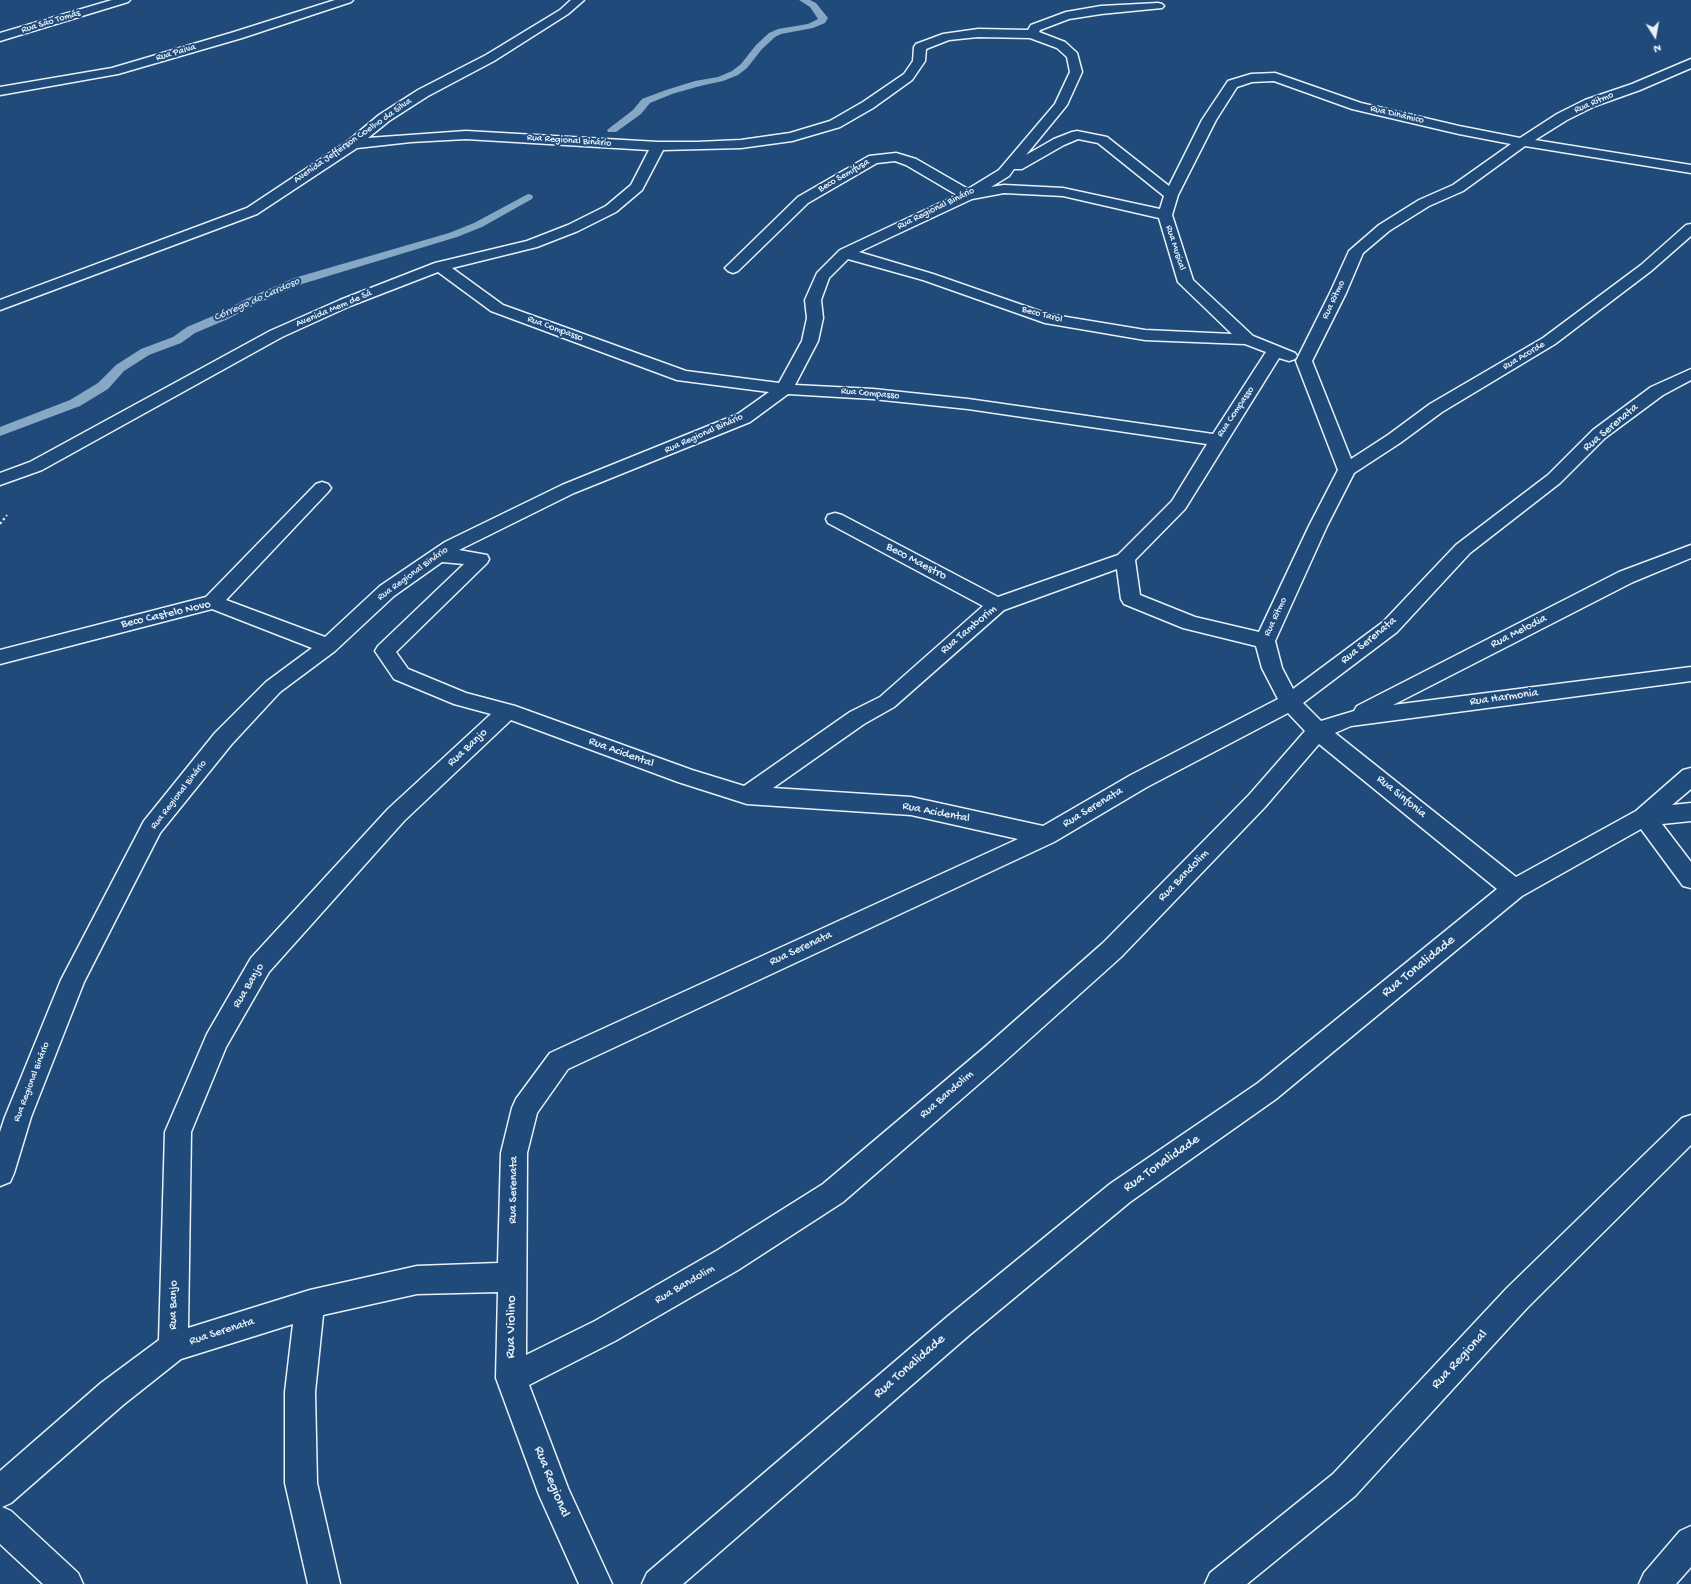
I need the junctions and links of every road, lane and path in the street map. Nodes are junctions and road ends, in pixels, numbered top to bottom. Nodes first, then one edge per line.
1 (124, 0) edge
2 (347, 0) edge
3 (578, 0) edge
4 (566, 6) edge
5 (1158, 6) dead end
6 (1032, 34) junction
7 (0, 37) edge
8 (1691, 63) edge
9 (0, 91) edge
10 (1522, 142) junction
11 (353, 144) junction
12 (658, 146) junction
13 (1691, 169) edge
14 (1004, 173) junction
15 (968, 195) junction
16 (1171, 195) junction
17 (1164, 215) junction
18 (1691, 228) edge
19 (845, 253) junction
20 (440, 266) junction
21 (733, 268) dead end
22 (0, 305) edge
23 (1247, 339) junction
24 (1275, 351) junction
25 (1304, 361) junction
26 (1691, 374) edge
27 (784, 389) junction
28 (1218, 440) junction
29 (1347, 470) junction
30 (0, 479) edge
31 (322, 488) dead end
32 (835, 520) dead end
33 (1691, 551) edge
34 (438, 555) junction
35 (1125, 559) junction
36 (213, 602) junction
37 (997, 605) junction
38 (1265, 641) junction
39 (328, 646) junction
40 (0, 657) edge
41 (1691, 674) edge
42 (1290, 702) junction
43 (508, 712) junction
44 (1349, 719) junction
45 (1318, 731) junction
46 (1691, 776) edge
47 (747, 795) junction
48 (1691, 812) edge
49 (1644, 816) junction
50 (1046, 836) junction
51 (1691, 880) edge
52 (1514, 889) junction
53 (9, 1118) edge
54 (1691, 1127) edge
55 (0, 1173) edge
56 (512, 1276) junction
57 (310, 1304) junction
58 (173, 1347) junction
59 (511, 1378) junction
60 (0, 1492) edge
61 (0, 1522) edge
62 (1691, 1542) edge
63 (67, 1584) edge
64 (324, 1584) edge
65 (596, 1584) edge
66 (658, 1584) edge
67 (1221, 1584) edge
68 (1655, 1584) edge

1 - 7 street, Rua São Tomás
2 - 9 street, Rua Paiva
3 - 4 street, Avenida Jefferson Coelho da Silva
4 - 11 street, Avenida Jefferson Coelho da Silva
5 - 6 street
6 - 12 street, Rua Regional Binário
6 - 14 street, Rua Regional Binário
8 - 10 street, Rua Ritmo
10 - 13 street, Rua Dinâmico
10 - 16 street, Rua Dinâmico
10 - 25 street, Rua Ritmo
11 - 12 street, Rua Regional Binário
11 - 22 street, Avenida Jefferson Coelho da Silva
12 - 20 street, Avenida Mem de Sá
14 - 15 street, Rua Regional Binário
14 - 16 street
15 - 17 street
15 - 19 street, Rua Regional Binário
15 - 21 street, Beco Semifusa
16 - 17 street, Rua Musical
17 - 23 street, Rua Musical
18 - 29 street, Rua Acorde
19 - 23 street, Beco Tarol
19 - 27 street, Rua Regional Binário
20 - 27 street, Rua Compasso
20 - 30 street, Avenida Mem de Sá
23 - 24 street, Rua Musical
24 - 25 street, Rua Musical
24 - 28 street, Rua Compasso
25 - 29 street
26 - 42 street, Rua Serenata
27 - 28 street, Rua Compasso
27 - 34 street, Rua Regional Binário
28 - 35 street, Rua Tamborim
29 - 38 street, Rua Ritmo
31 - 36 street
32 - 37 street, Beco Maestro
33 - 44 street, Rua Melodia
34 - 39 street, Rua Regional Binário
34 - 43 street, Rua Acidental
35 - 37 street, Rua Tamborim
35 - 38 street
36 - 39 street, Beco Castelo Novo
36 - 40 street, Beco Castelo Novo
37 - 47 street, Rua Tamborim
38 - 42 street, Rua Ritmo
39 - 53 street, Rua Regional Binário
41 - 44 street, Rua Harmonia
42 - 45 street, Rua Sinfonia
42 - 50 street, Rua Serenata
43 - 47 street, Rua Acidental
43 - 58 street, Rua Banjo
44 - 45 street, Rua Harmonia
45 - 52 street, Rua Sinfonia
45 - 59 street, Rua Bandolim
46 - 49 street, Rua Tonalidade
47 - 50 street, Rua Acidental
48 - 49 street
49 - 51 street
49 - 52 street, Rua Tonalidade
50 - 56 street, Rua Serenata
52 - 66 street, Rua Tonalidade
53 - 55 street, Rua Regional Binário
54 - 67 street, Rua Regional
56 - 57 street, Rua Serenata
56 - 59 street, Rua Violino
57 - 58 street, Rua Serenata
57 - 64 street
58 - 60 street, Rua Serenata
59 - 65 street, Rua Regional
61 - 63 street
62 - 68 street

